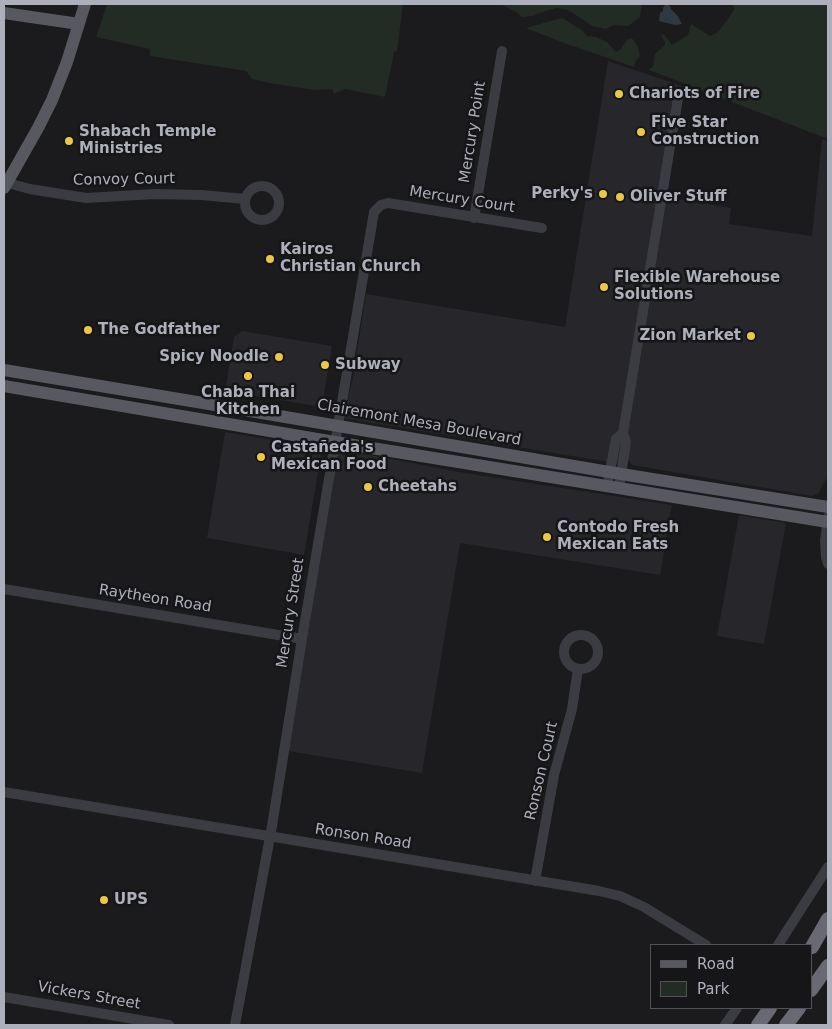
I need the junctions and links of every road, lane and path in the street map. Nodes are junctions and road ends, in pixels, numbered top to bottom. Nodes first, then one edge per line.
1 (85, 4) edge
2 (4, 13) edge
3 (79, 24) junction
4 (502, 51) dead end
5 (679, 92) dead end
6 (5, 184) edge
7 (245, 199) dead end
8 (378, 207) joint
9 (474, 218) junction
10 (542, 228) dead end
11 (4, 370) edge
12 (4, 386) edge
13 (338, 426) junction
14 (335, 442) junction
15 (615, 473) junction
16 (613, 488) junction
17 (828, 507) edge
18 (828, 520) edge
19 (828, 564) edge
20 (4, 589) edge
21 (302, 639) junction
22 (578, 669) dead end
23 (4, 792) edge
24 (270, 836) junction
25 (828, 867) edge
26 (535, 880) junction
27 (828, 919) edge
28 (828, 924) edge
29 (704, 944) edge
30 (779, 944) edge
31 (812, 946) edge
32 (812, 947) edge
33 (828, 966) edge
34 (812, 989) edge
35 (4, 997) edge
36 (736, 1009) edge
37 (769, 1009) edge
38 (798, 1009) edge
39 (169, 1025) edge
40 (235, 1025) edge
41 (725, 1025) edge
42 (758, 1025) edge
43 (786, 1025) edge

1 - 3 main road
2 - 3 main road
3 - 6 main road
4 - 9 street, Mercury Point
5 - 15 street
6 - 7 street, Convoy Court
8 - 9 street, Mercury Court
8 - 13 street, Mercury Street
9 - 10 street, Mercury Court
11 - 13 main road, Clairemont Mesa Boulevard
12 - 14 main road, Clairemont Mesa Boulevard
13 - 14 street, Mercury Street
13 - 15 main road, Clairemont Mesa Boulevard
14 - 16 main road, Clairemont Mesa Boulevard
14 - 21 street, Mercury Street
15 - 16 street
15 - 17 main road, Clairemont Mesa Boulevard
16 - 18 main road, Clairemont Mesa Boulevard
18 - 19 street
20 - 21 street, Raytheon Road
21 - 24 street, Mercury Street
22 - 26 street, Ronson Court
23 - 24 street, Ronson Road
24 - 26 street, Ronson Road
24 - 40 street, Mercury Street
25 - 30 street
26 - 29 street, Ronson Road
27 - 31 highway
28 - 32 highway
33 - 34 highway
35 - 39 street, Vickers Street
36 - 41 street
37 - 42 highway
38 - 43 highway

